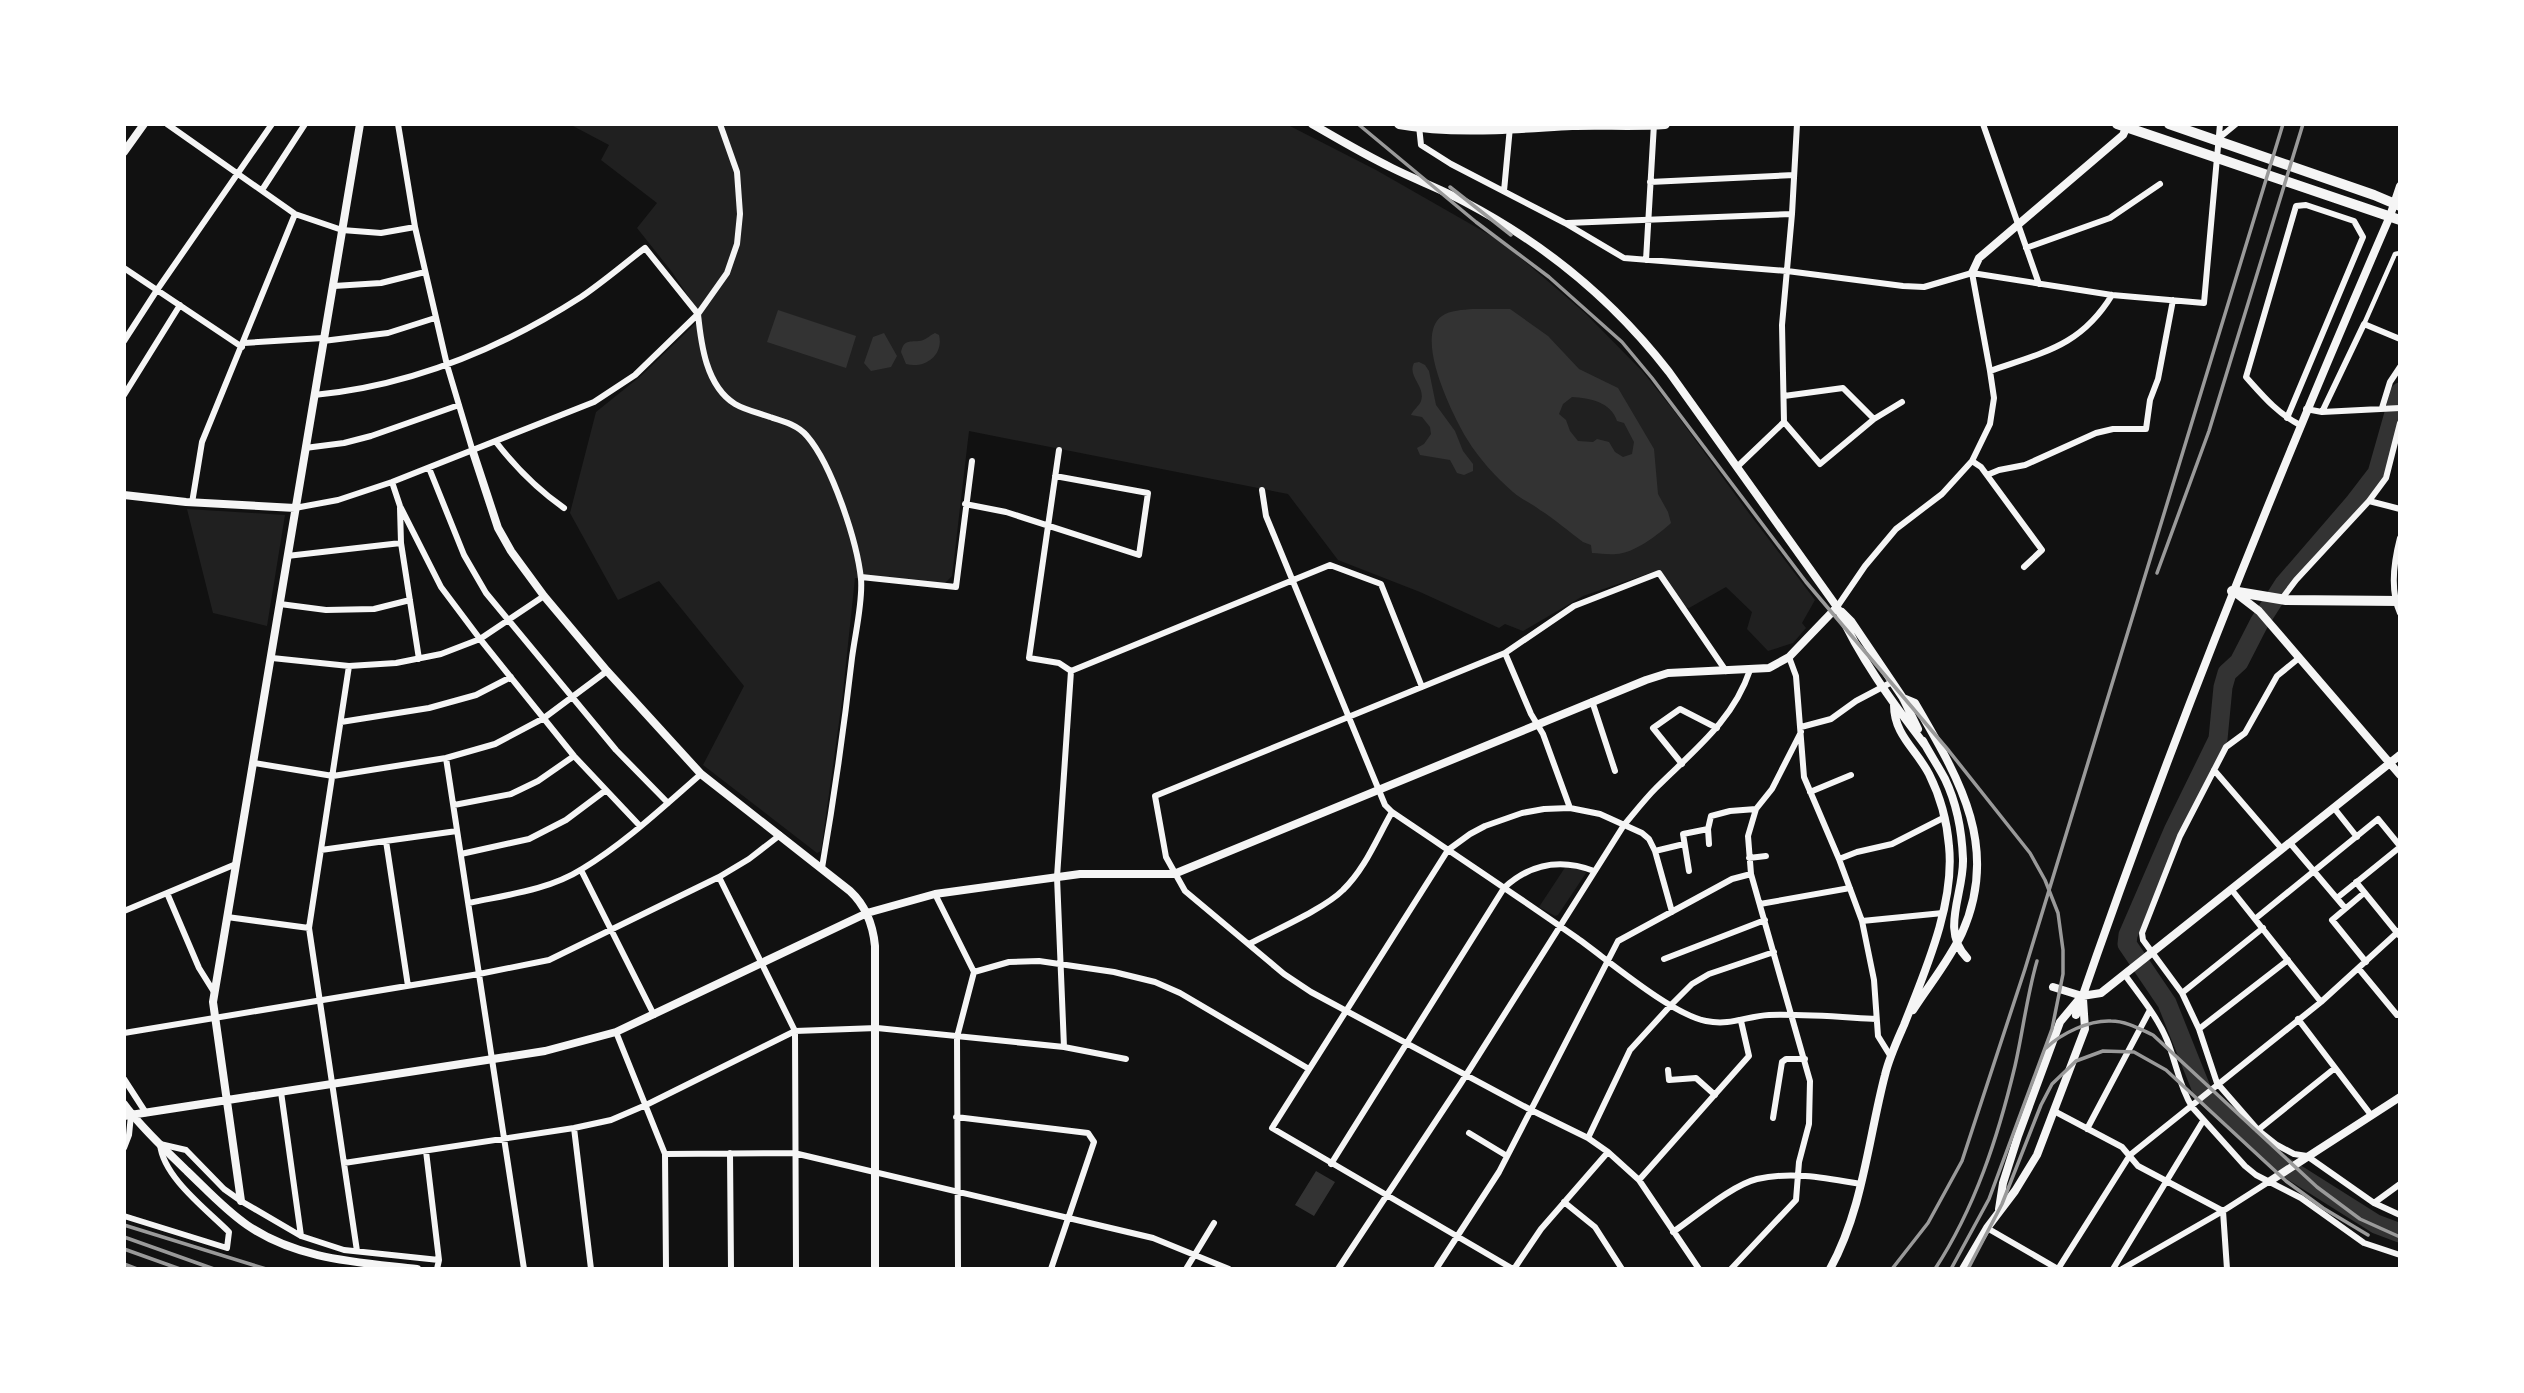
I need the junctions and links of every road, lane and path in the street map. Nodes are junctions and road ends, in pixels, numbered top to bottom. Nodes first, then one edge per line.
1 (144, 124) edge
2 (167, 124) edge
3 (272, 124) edge
4 (305, 124) edge
5 (360, 124) edge
6 (398, 124) edge
7 (719, 124) edge
8 (1312, 124) edge
9 (1399, 124) edge
10 (1665, 124) edge
11 (1797, 124) edge
12 (1983, 124) edge
13 (2169, 124) edge
14 (2220, 124) edge
15 (2236, 124) edge
16 (1654, 125) edge
17 (1419, 126) edge
18 (2124, 126) edge
19 (1510, 127) edge
20 (2218, 139) junction
21 (124, 152) edge
22 (239, 173) junction
23 (1794, 175) junction
24 (1650, 182) junction
25 (2161, 184) dead end
26 (2400, 186) edge
27 (262, 190) junction
28 (1504, 191) junction
29 (2397, 205) edge
30 (295, 214) junction
31 (1792, 214) junction
32 (2395, 218) edge
33 (1647, 219) junction
34 (1565, 223) junction
35 (2018, 223) junction
36 (415, 227) junction
37 (342, 230) junction
38 (2026, 248) junction
39 (2400, 253) edge
40 (1646, 260) junction
41 (124, 268) edge
42 (1787, 271) junction
43 (425, 272) junction
44 (1972, 273) junction
45 (2039, 284) junction
46 (334, 286) junction
47 (157, 290) junction
48 (2112, 295) junction
49 (2173, 300) junction
50 (180, 305) junction
51 (698, 314) junction
52 (435, 318) junction
53 (2364, 324) junction
54 (323, 339) junction
55 (2400, 340) edge
56 (124, 341) edge
57 (243, 345) junction
58 (447, 365) junction
59 (2400, 367) edge
60 (1990, 371) junction
61 (124, 395) edge
62 (314, 395) junction
63 (1784, 396) junction
64 (1902, 402) dead end
65 (459, 404) junction
66 (2385, 408) junction
67 (2400, 408) edge
68 (2306, 409) junction
69 (2322, 412) junction
70 (2287, 418) junction
71 (1874, 419) junction
72 (1784, 422) junction
73 (2400, 423) edge
74 (2300, 425) junction
75 (496, 442) junction
76 (305, 448) junction
77 (1059, 450) dead end
78 (473, 452) junction
79 (972, 461) dead end
80 (1972, 461) junction
81 (1737, 467) junction
82 (429, 468) junction
83 (1987, 475) junction
84 (1055, 476) junction
85 (392, 482) junction
86 (1262, 490) dead end
87 (124, 495) edge
88 (2369, 500) junction
89 (192, 503) junction
90 (965, 504) junction
91 (400, 506) junction
92 (295, 508) junction
93 (564, 508) dead end
94 (2400, 509) edge
95 (1047, 526) junction
96 (2400, 538) edge
97 (401, 542) junction
98 (287, 556) junction
99 (2024, 567) dead end
100 (861, 578) junction
101 (1292, 580) junction
102 (2232, 591) junction
103 (544, 596) junction
104 (410, 600) junction
105 (2284, 600) junction
106 (2397, 601) edge
107 (280, 604) junction
108 (1837, 607) junction
109 (2400, 613) edge
110 (509, 620) junction
111 (480, 639) junction
112 (1506, 653) junction
113 (1790, 657) junction
114 (272, 658) junction
115 (2299, 658) junction
116 (419, 659) junction
117 (349, 666) junction
118 (1750, 670) junction
119 (607, 671) junction
120 (1071, 671) junction
121 (1726, 671) junction
122 (511, 677) junction
123 (1892, 682) junction
124 (1422, 687) junction
125 (1883, 687) junction
126 (572, 697) junction
127 (1903, 698) junction
128 (1592, 701) junction
129 (1894, 705) junction
130 (1348, 716) junction
131 (544, 718) junction
132 (341, 722) junction
133 (1536, 723) junction
134 (1717, 728) junction
135 (1801, 730) junction
136 (1925, 745) junction
137 (2400, 755) edge
138 (575, 756) junction
139 (446, 758) junction
140 (254, 763) junction
141 (2390, 763) junction
142 (1682, 764) junction
143 (2214, 770) junction
144 (1615, 771) dead end
145 (701, 774) junction
146 (1851, 775) dead end
147 (2400, 775) edge
148 (332, 776) junction
149 (1378, 789) junction
150 (606, 790) junction
151 (1810, 792) junction
152 (668, 803) junction
153 (454, 805) junction
154 (1570, 808) junction
155 (2334, 808) junction
156 (1756, 809) junction
157 (1392, 812) junction
158 (1945, 817) junction
159 (1624, 825) junction
160 (640, 826) junction
161 (1708, 829) junction
162 (457, 831) junction
163 (780, 835) junction
164 (2357, 837) junction
165 (386, 841) junction
166 (2290, 843) junction
167 (1684, 844) junction
168 (1709, 844) dead end
169 (2400, 847) edge
170 (2282, 849) junction
171 (321, 850) junction
172 (1448, 850) junction
173 (1656, 851) junction
174 (461, 854) junction
175 (1766, 856) dead end
176 (1749, 858) junction
177 (1839, 859) junction
178 (236, 864) junction
179 (822, 868) junction
180 (581, 870) junction
181 (1594, 871) junction
182 (1689, 871) dead end
183 (2316, 872) junction
184 (1174, 874) junction
185 (1751, 874) junction
186 (719, 877) junction
187 (1057, 877) junction
188 (2356, 882) junction
189 (1504, 888) junction
190 (1850, 888) junction
191 (2231, 889) junction
192 (167, 893) junction
193 (2364, 893) junction
194 (935, 894) junction
195 (2337, 898) junction
196 (468, 903) junction
197 (1760, 904) junction
198 (2345, 908) junction
199 (124, 911) edge
200 (1672, 912) junction
201 (867, 913) junction
202 (1943, 913) junction
203 (227, 917) junction
204 (2255, 919) junction
205 (1765, 920) junction
206 (1862, 921) junction
207 (1560, 926) junction
208 (309, 928) junction
209 (2263, 928) junction
210 (611, 931) junction
211 (2399, 933) edge
212 (1249, 944) junction
213 (2153, 952) junction
214 (1774, 953) junction
215 (1664, 958) dead end
216 (1967, 958) dead end
217 (1608, 960) junction
218 (2288, 960) junction
219 (2366, 962) junction
220 (762, 963) junction
221 (1061, 963) junction
222 (2359, 969) junction
223 (974, 972) junction
224 (480, 974) junction
225 (2125, 975) junction
226 (408, 986) junction
227 (2053, 988) dead end
228 (214, 992) junction
229 (2182, 993) junction
230 (2082, 996) junction
231 (319, 1000) junction
232 (2321, 1002) junction
233 (1671, 1005) junction
234 (1345, 1010) junction
235 (2150, 1010) junction
236 (2400, 1013) edge
237 (654, 1015) junction
238 (1792, 1015) junction
239 (2076, 1015) dead end
240 (215, 1017) junction
241 (1876, 1019) junction
242 (2298, 1019) junction
243 (1741, 1021) junction
244 (1904, 1024) junction
245 (877, 1028) junction
246 (2199, 1029) junction
247 (795, 1031) junction
248 (124, 1032) edge
249 (616, 1032) junction
250 (957, 1037) junction
251 (1408, 1045) junction
252 (1064, 1047) junction
253 (1891, 1057) junction
254 (1126, 1059) dead end
255 (1805, 1059) junction
256 (494, 1060) junction
257 (2335, 1068) junction
258 (1309, 1069) junction
259 (1668, 1070) dead end
260 (1466, 1075) junction
261 (124, 1079) edge
262 (2217, 1083) junction
263 (332, 1085) junction
264 (281, 1092) junction
265 (1715, 1095) junction
266 (2400, 1097) edge
267 (225, 1101) junction
268 (124, 1104) edge
269 (646, 1105) junction
270 (2192, 1107) junction
271 (1531, 1110) junction
272 (2054, 1111) junction
273 (146, 1113) junction
274 (128, 1115) edge
275 (2371, 1115) junction
276 (956, 1117) junction
277 (1773, 1118) dead end
278 (2203, 1121) junction
279 (573, 1128) junction
280 (2087, 1129) junction
281 (2258, 1130) junction
282 (1469, 1133) dead end
283 (1588, 1138) junction
284 (504, 1139) junction
285 (160, 1144) junction
286 (124, 1148) edge
287 (426, 1151) junction
288 (1608, 1152) junction
289 (730, 1153) junction
290 (794, 1153) junction
291 (665, 1154) junction
292 (2130, 1155) junction
293 (1507, 1156) junction
294 (2307, 1156) junction
295 (344, 1163) junction
296 (1331, 1164) junction
297 (874, 1171) junction
298 (1798, 1174) junction
299 (1639, 1180) junction
300 (2270, 1181) junction
301 (2167, 1182) junction
302 (1861, 1184) junction
303 (2400, 1184) edge
304 (957, 1191) junction
305 (1388, 1196) junction
306 (240, 1201) junction
307 (1564, 1202) junction
308 (2374, 1203) junction
309 (1999, 1210) junction
310 (2223, 1212) junction
311 (2400, 1215) edge
312 (124, 1216) edge
313 (1068, 1217) junction
314 (1214, 1223) dead end
315 (1987, 1228) junction
316 (1673, 1232) junction
317 (301, 1236) junction
318 (1457, 1236) junction
319 (280, 1244) junction
320 (357, 1251) junction
321 (1195, 1254) junction
322 (2400, 1255) edge
323 (277, 1256) dead end
324 (439, 1260) junction
325 (960, 1268) edge
326 (417, 1269) edge
327 (437, 1269) edge
328 (524, 1269) edge
329 (591, 1269) edge
330 (666, 1269) edge
331 (731, 1269) edge
332 (796, 1269) edge
333 (875, 1269) edge
334 (1051, 1269) edge
335 (1186, 1269) edge
336 (1230, 1269) edge
337 (1338, 1269) edge
338 (1436, 1269) edge
339 (1513, 1269) edge
340 (1622, 1269) edge
341 (1699, 1269) edge
342 (1731, 1269) edge
343 (1830, 1269) edge
344 (1963, 1269) edge
345 (2058, 1269) edge
346 (2113, 1269) edge
347 (2122, 1269) edge
348 (2227, 1269) edge

1 - 21 street
2 - 22 street
3 - 22 street
4 - 27 street
5 - 37 street
6 - 36 street
7 - 51 street
8 - 81 street
9 - 17 main road
10 - 16 main road
11 - 23 street
12 - 35 street
13 - 29 main road
14 - 20 street
15 - 20 street
16 - 19 main road
16 - 24 street
17 - 19 main road
17 - 28 street
18 - 32 main road
18 - 35 street
19 - 28 street
20 - 49 street
22 - 27 street
22 - 47 street
23 - 24 street
23 - 31 street
24 - 33 street
25 - 38 street
26 - 29 street
27 - 30 street
28 - 34 street
29 - 32 street
30 - 37 street
30 - 57 street
31 - 33 street
31 - 42 street
32 - 68 street
33 - 34 street
33 - 40 street
34 - 40 street
35 - 38 street
35 - 44 street
36 - 37 street
36 - 43 street
37 - 46 street
38 - 45 street
39 - 53 street
40 - 42 street
41 - 47 street
42 - 44 street
42 - 63 street
43 - 46 street
43 - 52 street
44 - 45 street
44 - 60 street
45 - 48 street
46 - 54 street
47 - 50 street
47 - 56 street
48 - 49 street
48 - 60 street
49 - 83 street
50 - 57 street
50 - 61 street
51 - 58 street
51 - 75 street
51 - 100 street
52 - 54 street
52 - 58 street
53 - 55 street
53 - 69 street
54 - 57 street
54 - 62 street
57 - 89 street
58 - 62 street
58 - 65 street
59 - 66 street
60 - 80 street
62 - 76 street
63 - 71 street
63 - 72 street
64 - 71 street
65 - 76 street
65 - 78 street
66 - 67 street
66 - 69 street
68 - 69 street
68 - 74 street
70 - 70 street
70 - 74 street
71 - 72 street
72 - 81 street
73 - 88 street
74 - 102 street
75 - 78 street
75 - 93 street
76 - 92 street
77 - 84 street
78 - 82 street
78 - 103 street
79 - 90 street
80 - 83 street
80 - 108 street
81 - 108 street
82 - 85 street
82 - 110 street
83 - 99 street
84 - 95 street
84 - 95 street
85 - 91 street
85 - 92 street
86 - 101 street
87 - 89 street
88 - 94 street
88 - 105 street
89 - 92 street
90 - 95 street
90 - 100 street
91 - 97 street
91 - 111 street
92 - 98 street
95 - 120 street
96 - 106 street
97 - 98 street
97 - 104 street
98 - 107 street
100 - 179 street
101 - 120 street
101 - 124 street
101 - 130 street
102 - 105 main road
102 - 115 street
102 - 230 street
103 - 110 street
103 - 119 street
104 - 107 street
104 - 116 street
105 - 106 main road
106 - 109 street
107 - 114 street
108 - 113 street
108 - 123 street
108 - 125 street
110 - 111 street
110 - 126 street
111 - 116 street
111 - 122 street
112 - 121 street
112 - 124 street
112 - 133 street
113 - 118 street
113 - 135 street
114 - 117 street
114 - 140 street
115 - 141 street
115 - 143 street
116 - 117 street
117 - 132 street
118 - 121 street
118 - 134 street
119 - 126 street
119 - 145 street
120 - 187 street
121 - 128 street
122 - 131 street
122 - 132 street
123 - 125 street
123 - 127 street
124 - 130 street
125 - 129 street
125 - 135 street
126 - 131 street
126 - 152 street
127 - 136 street
127 - 244 street
128 - 133 street
128 - 144 street
129 - 136 street
129 - 158 street
130 - 149 street
130 - 184 street
131 - 138 street
131 - 139 street
132 - 148 street
133 - 149 street
133 - 154 street
134 - 142 street
134 - 142 street
135 - 151 street
135 - 156 street
136 - 216 street
137 - 141 street
138 - 150 street
138 - 153 street
139 - 148 street
139 - 153 street
140 - 148 street
140 - 178 street
141 - 147 street
141 - 155 street
142 - 159 street
143 - 170 street
143 - 213 street
145 - 152 street
145 - 163 street
146 - 151 street
148 - 171 street
149 - 157 street
149 - 184 street
150 - 160 street
150 - 174 street
151 - 177 street
152 - 160 street
153 - 162 street
154 - 159 street
154 - 172 street
155 - 164 street
155 - 166 street
156 - 161 street
156 - 176 street
157 - 172 street
157 - 212 street
158 - 177 street
158 - 202 street
159 - 173 street
159 - 181 street
160 - 180 street
161 - 167 street
161 - 168 street
162 - 165 street
162 - 174 street
163 - 179 street
163 - 186 street
164 - 169 street
164 - 183 street
165 - 171 street
165 - 226 street
166 - 170 street
166 - 183 street
167 - 173 street
167 - 182 street
169 - 188 street
170 - 191 street
171 - 208 street
172 - 189 street
172 - 234 street
173 - 200 street
174 - 196 street
175 - 176 street
176 - 185 street
177 - 190 street
178 - 192 street
178 - 203 street
179 - 201 street
180 - 196 street
180 - 210 street
181 - 189 street
181 - 207 street
183 - 195 street
183 - 204 street
184 - 187 street
184 - 212 street
185 - 197 street
185 - 200 street
186 - 210 street
186 - 220 street
187 - 194 street
187 - 221 street
188 - 193 street
188 - 195 street
189 - 207 street
189 - 251 street
190 - 197 street
190 - 206 street
191 - 204 street
191 - 213 street
192 - 199 street
192 - 228 street
193 - 198 street
193 - 211 street
194 - 201 street
194 - 223 street
195 - 198 street
196 - 224 street
197 - 205 street
198 - 219 street
200 - 217 street
201 - 220 street
201 - 245 street
202 - 206 street
202 - 244 street
203 - 208 street
203 - 228 street
204 - 209 street
205 - 214 street
205 - 215 street
206 - 241 street
207 - 217 street
207 - 260 street
208 - 231 street
209 - 218 street
209 - 229 street
210 - 224 street
210 - 237 street
211 - 219 street
212 - 234 street
213 - 225 street
213 - 229 street
214 - 233 street
214 - 238 street
217 - 233 street
217 - 271 street
218 - 232 street
218 - 246 street
219 - 222 street
220 - 237 street
220 - 247 street
221 - 223 street
221 - 252 street
221 - 258 street
222 - 232 street
222 - 236 street
223 - 250 street
224 - 226 street
224 - 256 street
225 - 230 street
225 - 235 street
226 - 231 street
227 - 230 street
228 - 240 street
229 - 246 street
230 - 239 street
230 - 272 street
230 - 309 street
231 - 240 street
231 - 263 street
232 - 242 street
233 - 243 street
233 - 283 street
234 - 251 street
234 - 258 street
235 - 270 street
235 - 280 street
237 - 249 street
238 - 241 street
238 - 243 street
238 - 255 street
240 - 248 street
240 - 267 street
241 - 253 street
242 - 257 street
242 - 262 street
243 - 265 street
244 - 253 street
245 - 247 street
245 - 250 street
245 - 297 street
246 - 262 street
247 - 269 street
247 - 290 street
249 - 256 street
249 - 269 street
250 - 252 street
250 - 276 street
251 - 260 street
251 - 296 street
252 - 254 street
253 - 302 street
255 - 277 street
255 - 298 street
256 - 263 street
256 - 284 street
257 - 275 street
257 - 281 street
258 - 296 street
259 - 265 street
260 - 271 street
260 - 305 street
261 - 273 street
262 - 270 street
262 - 281 street
263 - 264 street
263 - 295 street
264 - 267 street
264 - 317 street
265 - 299 street
266 - 275 street
267 - 273 street
267 - 306 street
268 - 274 street
269 - 279 street
269 - 291 street
270 - 278 street
270 - 292 street
271 - 283 street
271 - 293 street
272 - 280 street
272 - 309 street
273 - 274 street
274 - 285 street
274 - 286 street
275 - 294 street
276 - 304 street
276 - 313 street
278 - 300 street
278 - 301 street
279 - 284 street
279 - 329 street
280 - 292 street
281 - 294 street
282 - 293 street
283 - 288 street
284 - 287 street
284 - 328 street
285 - 306 street
285 - 312 street
285 - 319 street
287 - 295 street
287 - 324 street
288 - 299 street
288 - 307 street
289 - 290 street
289 - 291 street
289 - 331 street
290 - 297 street
290 - 332 street
291 - 330 street
292 - 301 street
292 - 345 street
293 - 318 street
294 - 300 street
294 - 308 street
295 - 320 street
296 - 305 street
297 - 304 street
297 - 333 street
298 - 302 street
298 - 316 street
298 - 342 street
299 - 316 street
300 - 310 street
300 - 322 street
301 - 310 street
301 - 346 street
302 - 343 street
303 - 308 street
304 - 313 street
304 - 325 street
305 - 318 street
305 - 337 street
306 - 317 street
307 - 339 street
307 - 340 street
308 - 311 street
309 - 315 street
310 - 347 street
310 - 348 street
313 - 321 street
313 - 334 street
314 - 321 street
315 - 344 street
315 - 345 street
316 - 341 street
317 - 320 street
318 - 338 street
318 - 339 street
319 - 323 street
319 - 326 street
320 - 324 street
321 - 335 street
321 - 336 street
324 - 327 street

